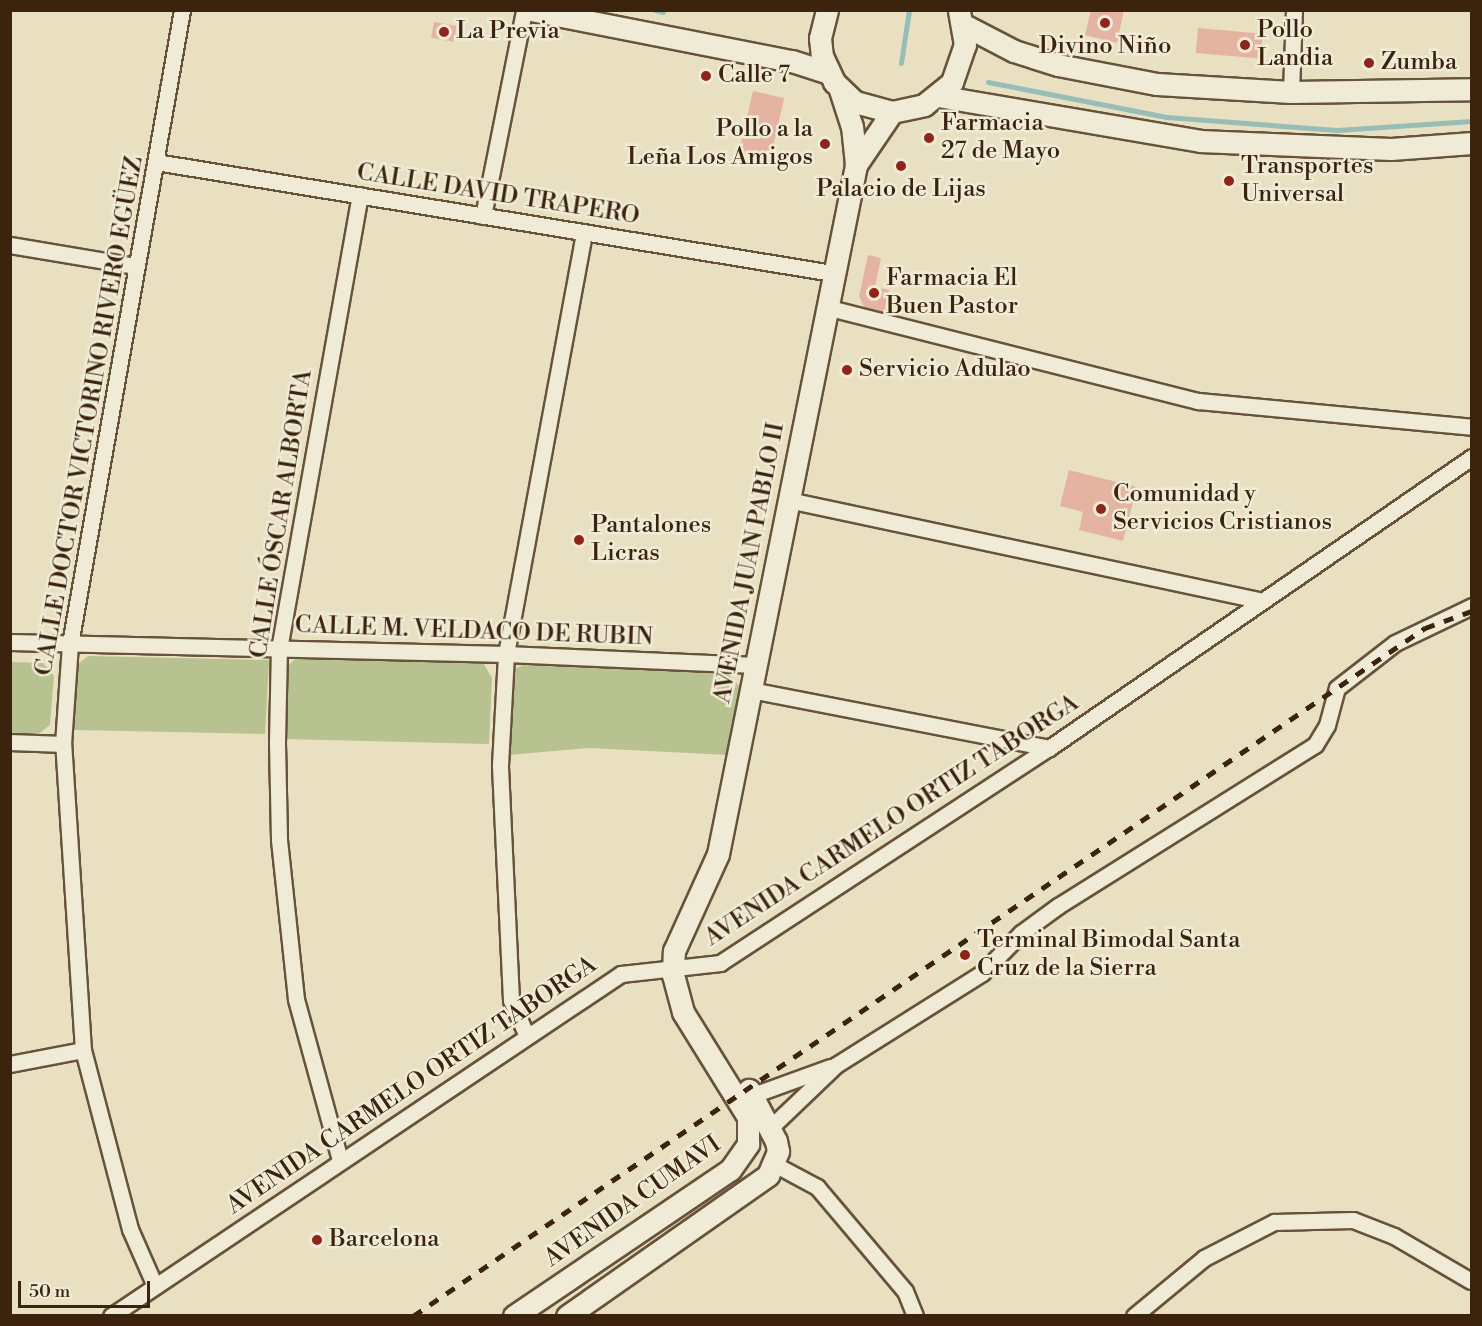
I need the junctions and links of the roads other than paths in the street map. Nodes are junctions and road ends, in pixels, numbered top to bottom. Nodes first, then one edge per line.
1 (182, 10) edge
2 (524, 10) edge
3 (531, 10) edge
4 (827, 10) edge
5 (1294, 10) edge
6 (961, 18) edge
7 (834, 82) junction
8 (1472, 88) edge
9 (1291, 92) junction
10 (938, 96) junction
11 (892, 112) junction
12 (1471, 147) edge
13 (156, 162) junction
14 (856, 165) junction
15 (360, 195) junction
16 (483, 216) junction
17 (584, 232) junction
18 (10, 244) edge
19 (136, 266) junction
20 (832, 273) junction
21 (826, 307) junction
22 (1472, 427) edge
23 (1472, 457) edge
24 (788, 500) junction
25 (1259, 600) junction
26 (1472, 606) edge
27 (10, 642) edge
28 (70, 644) junction
29 (279, 649) junction
30 (506, 654) junction
31 (756, 665) junction
32 (751, 690) junction
33 (10, 742) edge
34 (63, 744) junction
35 (1049, 748) junction
36 (672, 965) junction
37 (676, 987) junction
38 (526, 1034) junction
39 (83, 1050) junction
40 (10, 1064) edge
41 (836, 1065) junction
42 (753, 1095) junction
43 (770, 1128) junction
44 (340, 1160) junction
45 (774, 1164) junction
46 (614, 1246) junction
47 (632, 1271) junction
48 (1472, 1281) edge
49 (155, 1286) junction
50 (111, 1316) edge
51 (514, 1316) edge
52 (567, 1316) edge
53 (915, 1316) edge
54 (1134, 1316) edge

1 - 13 street, CALLE DOCTOR VICTORINO RIVERO EGÜEZ
2 - 16 street
3 - 7 street
4 - 7 street, AVENIDA JUAN PABLO II
5 - 9 street
6 - 9 street
6 - 10 street
7 - 11 street
7 - 14 street, AVENIDA JUAN PABLO II
8 - 9 street
10 - 11 street
10 - 12 street
11 - 14 street, AVENIDA JUAN PABLO II
13 - 15 street, CALLE DAVID TRAPERO
13 - 19 street, CALLE DOCTOR VICTORINO RIVERO EGÜEZ
14 - 20 street, AVENIDA JUAN PABLO II
15 - 16 street, CALLE DAVID TRAPERO
15 - 29 street, CALLE ÓSCAR ALBORTA
16 - 17 street, CALLE DAVID TRAPERO
17 - 20 street, CALLE DAVID TRAPERO
17 - 30 street
18 - 19 street
19 - 28 street, CALLE DOCTOR VICTORINO RIVERO EGÜEZ
20 - 21 street, AVENIDA JUAN PABLO II
21 - 22 street
21 - 24 street, AVENIDA JUAN PABLO II
23 - 25 street, AVENIDA CARMELO ORTIZ TABORGA
24 - 25 street
24 - 31 street, AVENIDA JUAN PABLO II
25 - 35 street, AVENIDA CARMELO ORTIZ TABORGA
26 - 41 street
27 - 28 street, CALLE M. VELDACO DE RUBIN
28 - 29 street, CALLE M. VELDACO DE RUBIN
28 - 34 street, CALLE DOCTOR VICTORINO RIVERO EGÜEZ
29 - 30 street, CALLE M. VELDACO DE RUBIN
29 - 44 street, CALLE ÓSCAR ALBORTA
30 - 31 street, CALLE M. VELDACO DE RUBIN
30 - 38 street
31 - 32 street, AVENIDA JUAN PABLO II
32 - 35 street
32 - 36 street, AVENIDA JUAN PABLO II
33 - 34 street
34 - 39 street, CALLE DOCTOR VICTORINO RIVERO EGÜEZ
35 - 36 street, AVENIDA CARMELO ORTIZ TABORGA
36 - 37 street, AVENIDA CUMAVI
36 - 38 street, AVENIDA CARMELO ORTIZ TABORGA
37 - 42 street
37 - 46 street, AVENIDA CUMAVI
38 - 44 street, AVENIDA CARMELO ORTIZ TABORGA
39 - 40 street
39 - 49 street, CALLE DOCTOR VICTORINO RIVERO EGÜEZ
41 - 42 street
41 - 43 street
42 - 43 street
43 - 45 street
44 - 49 street, AVENIDA CARMELO ORTIZ TABORGA
45 - 47 street
45 - 53 street
46 - 47 street
46 - 51 street, AVENIDA CUMAVI
47 - 52 street
48 - 54 street
49 - 50 street, AVENIDA CARMELO ORTIZ TABORGA

